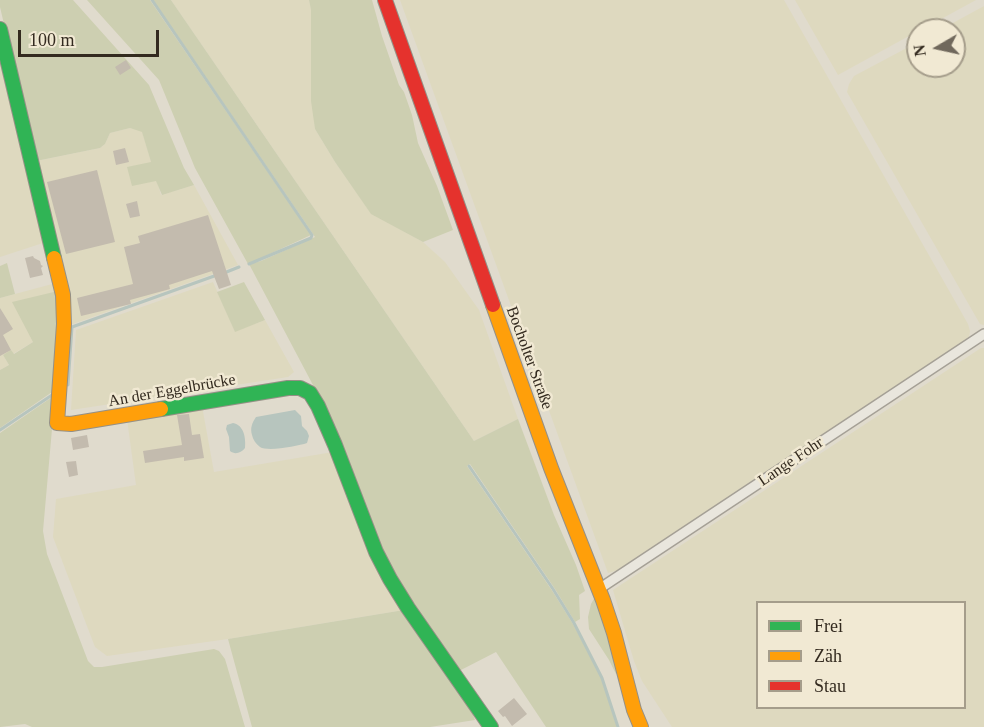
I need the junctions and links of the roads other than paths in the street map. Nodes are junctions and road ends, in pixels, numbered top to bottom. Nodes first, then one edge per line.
1 (385, 0) edge
2 (0, 29) edge
3 (984, 334) edge
4 (599, 589) junction
5 (491, 727) edge
6 (641, 727) edge

1 - 4 street, Bocholter Straße
2 - 5 street, An der Eggelbrücke
3 - 4 street, Lange Fohr
4 - 6 street, Bocholter Straße

